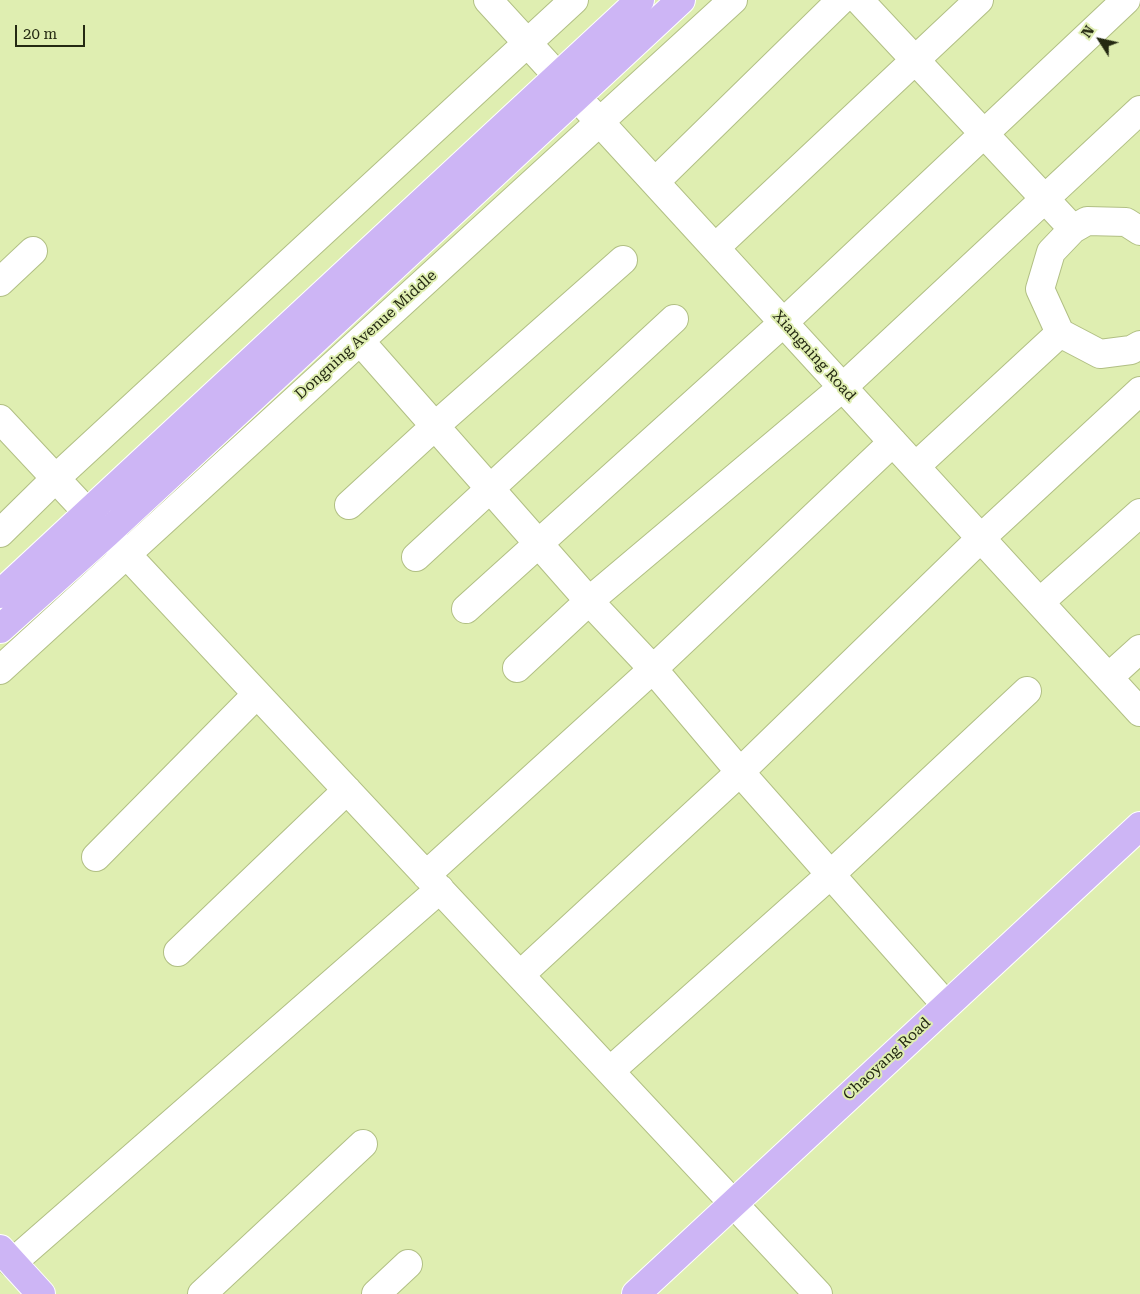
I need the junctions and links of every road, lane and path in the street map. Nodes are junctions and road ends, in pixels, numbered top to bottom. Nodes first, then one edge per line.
1 (488, 0) edge
2 (574, 0) edge
3 (640, 0) edge
4 (681, 0) edge
5 (732, 0) edge
6 (841, 0) edge
7 (859, 0) edge
8 (979, 0) edge
9 (1126, 0) edge
10 (528, 44) junction
11 (916, 60) junction
12 (558, 76) junction
13 (576, 96) junction
14 (1140, 110) edge
15 (599, 121) junction
16 (984, 133) junction
17 (655, 182) junction
18 (1045, 198) junction
19 (1073, 229) junction
20 (1140, 232) edge
21 (715, 248) junction
22 (33, 251) dead end
23 (623, 260) dead end
24 (0, 282) edge
25 (674, 319) dead end
26 (784, 323) junction
27 (1060, 334) junction
28 (360, 341) junction
29 (1140, 344) edge
30 (843, 387) junction
31 (1140, 391) edge
32 (0, 419) edge
33 (435, 426) junction
34 (893, 442) junction
35 (916, 466) junction
36 (56, 478) junction
37 (490, 489) junction
38 (349, 505) dead end
39 (88, 512) junction
40 (1140, 513) edge
41 (0, 533) edge
42 (107, 533) junction
43 (981, 538) junction
44 (538, 543) junction
45 (127, 554) junction
46 (416, 557) dead end
47 (0, 594) edge
48 (589, 601) junction
49 (1040, 602) junction
50 (466, 609) dead end
51 (0, 629) edge
52 (1140, 649) edge
53 (517, 668) dead end
54 (653, 669) junction
55 (0, 670) edge
56 (1108, 677) junction
57 (1027, 691) dead end
58 (257, 694) junction
59 (1140, 712) edge
60 (740, 772) junction
61 (347, 790) junction
62 (1140, 826) edge
63 (96, 857) dead end
64 (830, 875) junction
65 (433, 882) junction
66 (178, 952) dead end
67 (520, 975) junction
68 (946, 1005) junction
69 (610, 1071) junction
70 (363, 1144) dead end
71 (734, 1203) junction
72 (6, 1256) edge
73 (408, 1264) dead end
74 (42, 1294) edge
75 (202, 1294) edge
76 (376, 1294) edge
77 (636, 1294) edge
78 (818, 1294) edge

1 - 10 street, Xiangning Road
2 - 10 street
3 - 12 main road
4 - 13 main road, Dongning Avenue Middle
5 - 15 street, Dongning Avenue Middle
6 - 17 street
7 - 11 street
8 - 11 street
9 - 16 street
10 - 12 street, Xiangning Road
10 - 36 street
11 - 16 street
11 - 21 street
12 - 13 street, Xiangning Road
12 - 39 main road
13 - 15 street, Xiangning Road
13 - 42 main road, Dongning Avenue Middle
14 - 18 street
15 - 17 street, Xiangning Road
15 - 28 street, Dongning Avenue Middle
16 - 18 street
16 - 26 street
17 - 21 street, Xiangning Road
18 - 19 street
18 - 30 street
19 - 20 street
19 - 27 street
21 - 26 street, Xiangning Road
22 - 24 street
23 - 33 street
25 - 37 street
26 - 30 street, Xiangning Road
26 - 44 street
27 - 29 street
27 - 35 street
28 - 33 street
28 - 45 street, Dongning Avenue Middle
30 - 34 street, Xiangning Road
30 - 48 street
31 - 43 street
32 - 36 street
33 - 37 street
33 - 38 street
34 - 35 street, Xiangning Road
34 - 54 street
35 - 43 street, Xiangning Road
36 - 39 street
36 - 41 street
37 - 44 street
37 - 46 street
39 - 42 street
39 - 47 main road
40 - 49 street
42 - 45 street
42 - 51 main road, Dongning Avenue Middle
43 - 49 street, Xiangning Road
43 - 60 street
44 - 48 street
44 - 50 street
45 - 55 street, Dongning Avenue Middle
45 - 58 street
48 - 53 street
48 - 54 street
49 - 56 street, Xiangning Road
52 - 56 street
54 - 60 street
54 - 65 street
56 - 59 street, Xiangning Road
57 - 64 street
58 - 61 street
58 - 63 street
60 - 64 street
60 - 67 street
61 - 65 street
61 - 66 street
62 - 68 main road, Chaoyang Road
64 - 68 street
64 - 69 street
65 - 67 street
65 - 72 street
67 - 69 street
68 - 71 main road, Chaoyang Road
69 - 71 street
70 - 75 street
71 - 77 main road, Chaoyang Road
71 - 78 street
72 - 74 main road
73 - 76 street

